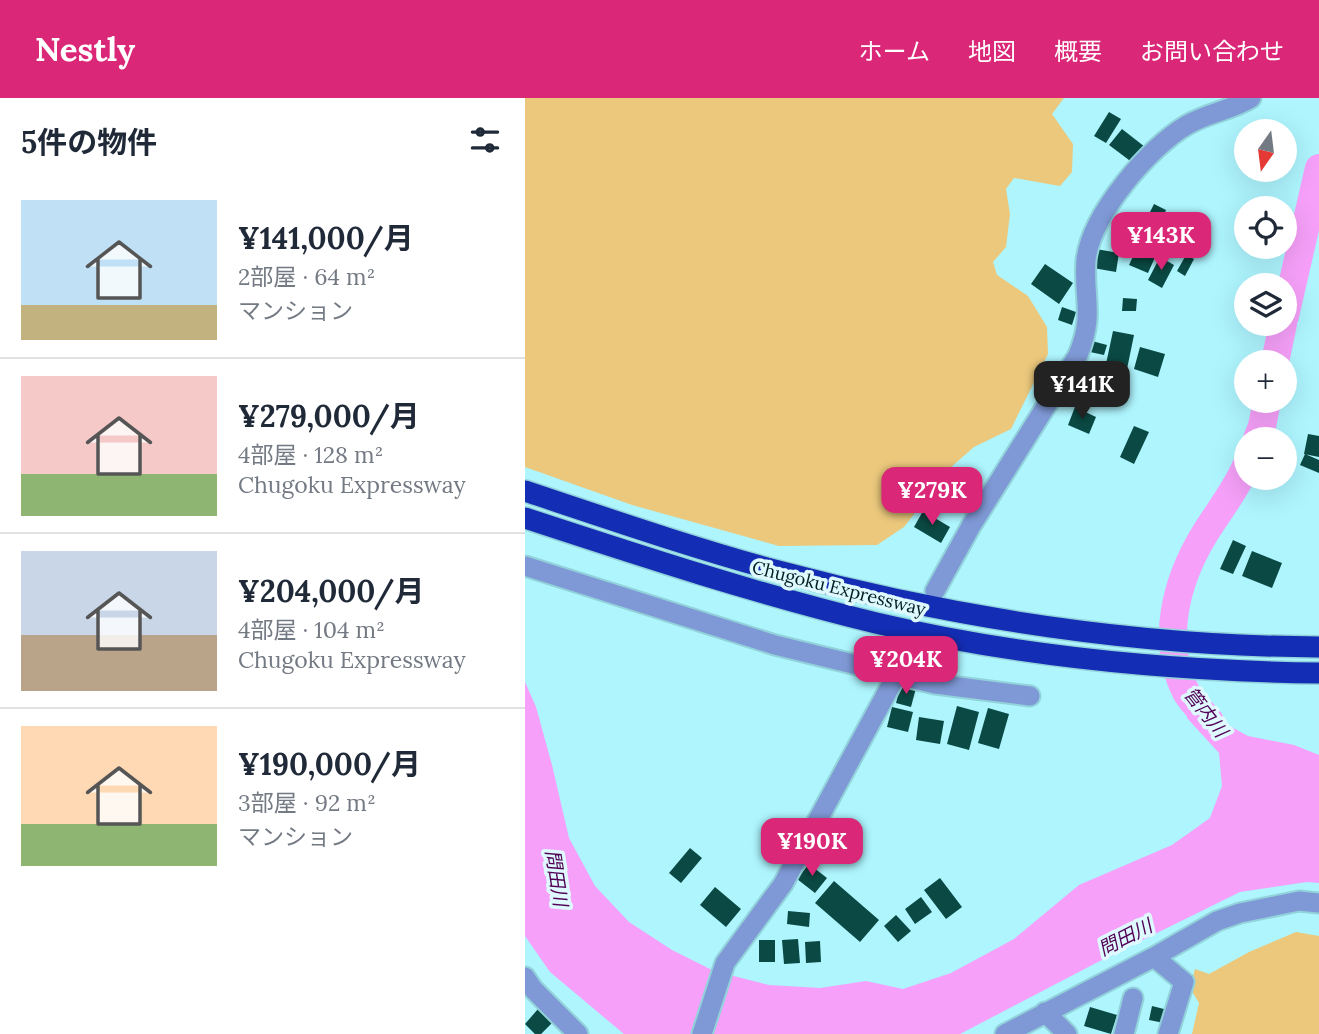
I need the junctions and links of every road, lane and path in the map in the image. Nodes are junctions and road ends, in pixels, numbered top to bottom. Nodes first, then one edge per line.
1 (1251, 98) edge
2 (525, 491) edge
3 (525, 517) edge
4 (525, 566) edge
5 (935, 591) dead end
6 (1319, 647) edge
7 (908, 650) dead end
8 (1319, 673) edge
9 (897, 674) junction
10 (1030, 696) dead end
11 (1319, 903) edge
12 (1154, 957) junction
13 (525, 977) edge
14 (1133, 998) dead end
15 (1045, 1012) junction
16 (578, 1034) edge
17 (702, 1034) edge
18 (1005, 1034) edge
19 (1067, 1034) edge
20 (1124, 1034) edge
21 (1168, 1034) edge

1 - 5 street
2 - 6 highway, Chugoku Expressway
3 - 8 highway, Chugoku Expressway
4 - 9 street
7 - 9 street
9 - 10 street
9 - 17 street
11 - 12 street
12 - 15 street
12 - 21 street
13 - 16 street
14 - 20 street
15 - 18 street
15 - 19 street

